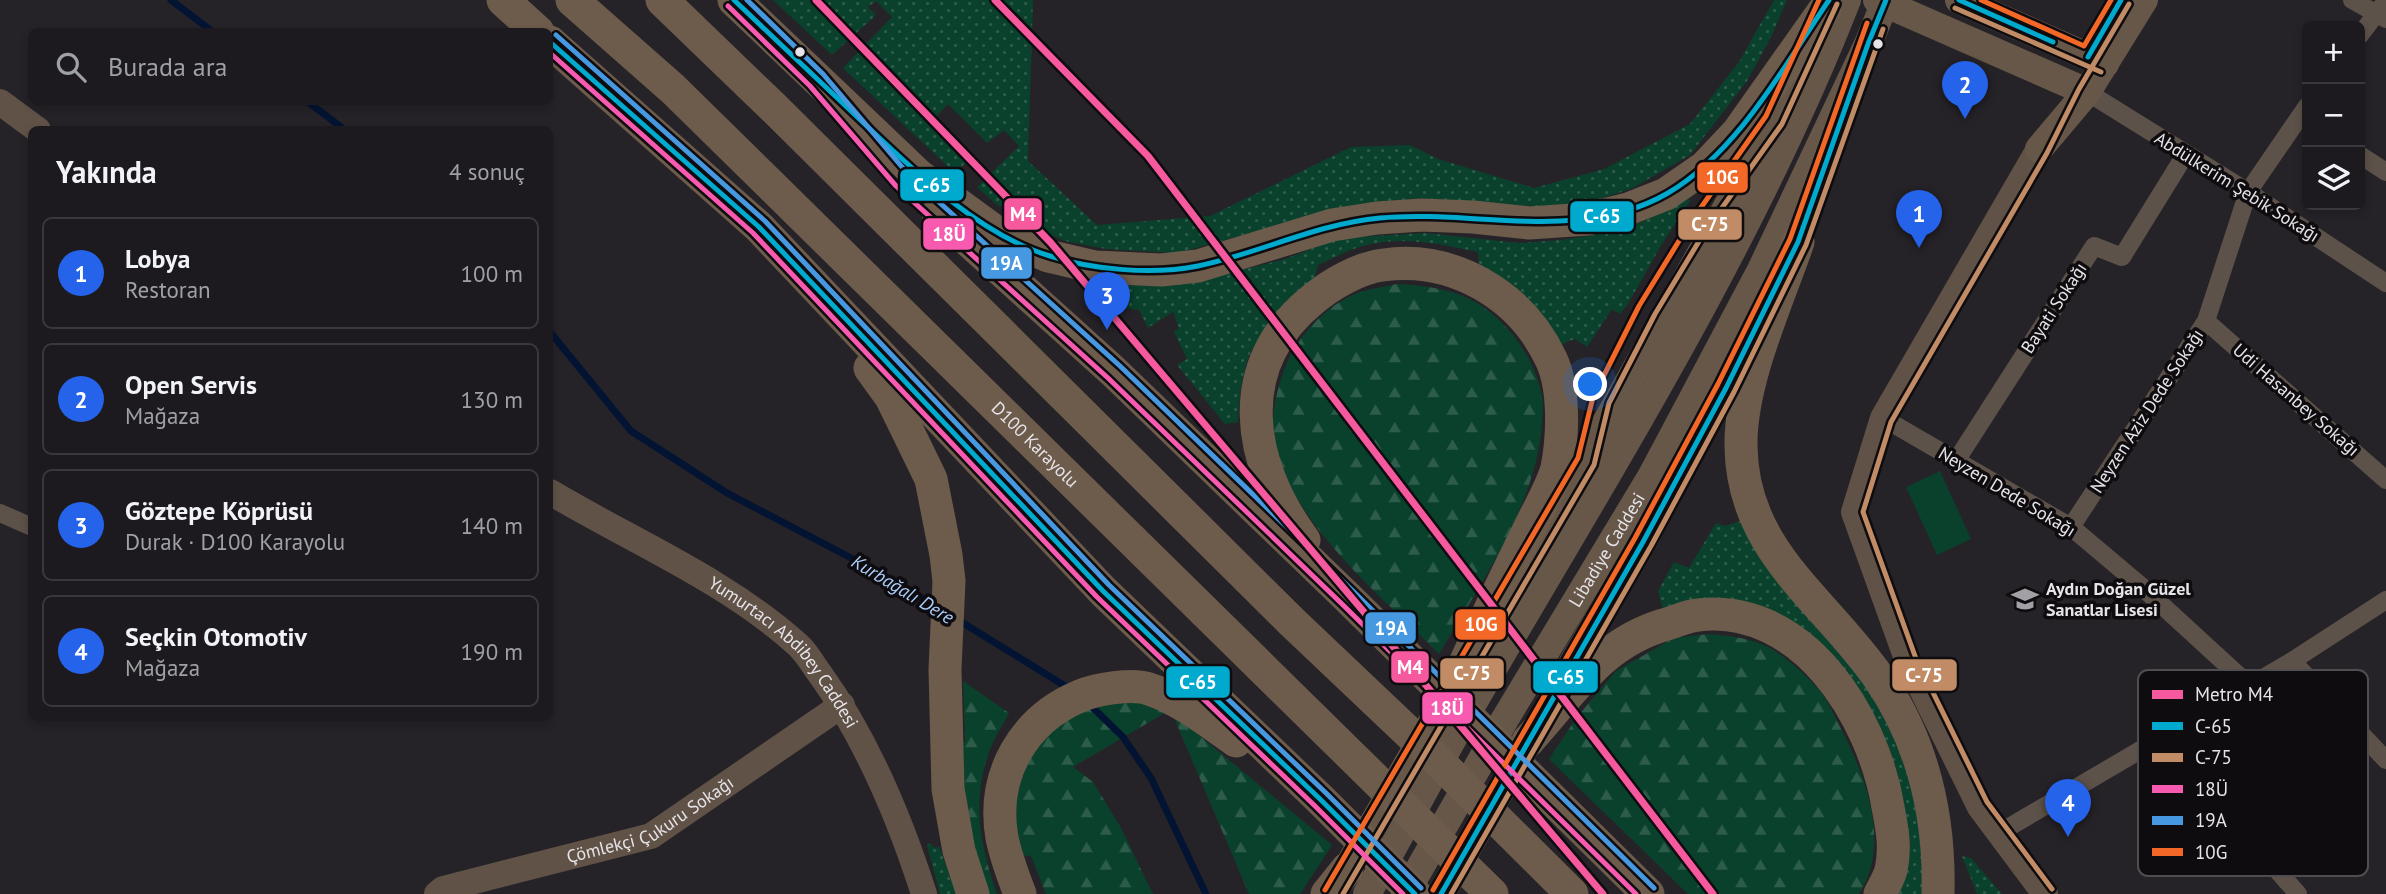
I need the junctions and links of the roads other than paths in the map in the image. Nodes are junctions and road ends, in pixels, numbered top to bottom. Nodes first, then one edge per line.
1 (503, 0) edge
2 (662, 0) edge
3 (734, 0) edge
4 (1877, 0) edge
5 (1885, 0) edge
6 (1959, 0) edge
7 (2121, 0) edge
8 (2144, 0) edge
9 (2352, 0) edge
10 (1834, 3) edge
11 (580, 9) edge
12 (2383, 11) edge
13 (534, 28) edge
14 (2365, 30) edge
15 (1868, 44) junction
16 (553, 45) edge
17 (2096, 60) junction
18 (817, 80) junction
19 (2079, 89) junction
20 (0, 102) edge
21 (2302, 116) edge
22 (33, 126) edge
23 (2039, 149) joint
24 (2185, 155) junction
25 (2365, 158) edge
26 (2386, 173) edge
27 (2248, 192) junction
28 (759, 227) junction
29 (1798, 242) junction
30 (797, 266) junction
31 (2386, 283) edge
32 (2206, 321) junction
33 (1883, 418) junction
34 (1956, 461) junction
35 (2386, 480) edge
36 (553, 494) edge
37 (0, 513) edge
38 (28, 525) edge
39 (2071, 527) junction
40 (1348, 598) junction
41 (2386, 600) edge
42 (2292, 661) junction
43 (2233, 670) edge
44 (2277, 670) edge
45 (2301, 670) edge
46 (1469, 683) junction
47 (842, 705) junction
48 (1528, 741) junction
49 (2368, 741) edge
50 (2138, 751) edge
51 (2386, 760) edge
52 (1321, 800) junction
53 (1999, 833) junction
54 (2282, 876) edge
55 (1348, 888) edge
56 (1647, 891) edge
57 (437, 894) edge
58 (924, 894) edge
59 (973, 894) edge
60 (1020, 894) edge
61 (1405, 894) edge
62 (1415, 894) edge
63 (1441, 894) edge
64 (1493, 894) edge
65 (1572, 894) edge
66 (1880, 894) edge
67 (1938, 894) edge
68 (2045, 894) edge
69 (2298, 894) edge

1 - 13 highway
2 - 65 highway
3 - 18 highway
4 - 19 main road
5 - 15 main road, Libadiye Caddesi
6 - 17 main road
7 - 17 main road
8 - 17 main road
9 - 12 street
10 - 18 highway
10 - 46 main road
11 - 28 highway
11 - 64 highway, D100 Karayolu
12 - 14 street
15 - 29 main road
15 - 61 main road, Libadiye Caddesi
16 - 28 highway
17 - 19 main road
18 - 40 highway
19 - 23 main road
19 - 24 street, Abdülkerim Şebik Sokağı
20 - 22 street
21 - 27 street, Neyzen Aziz Dede Sokağı
23 - 33 street
24 - 27 street, Abdülkerim Şebik Sokağı
24 - 34 street, Bayati Sokağı
25 - 26 street
27 - 31 street, Abdülkerim Şebik Sokağı
27 - 32 street, Neyzen Aziz Dede Sokağı
28 - 30 highway
29 - 48 main road
29 - 67 highway
30 - 52 highway
30 - 59 highway
32 - 35 street, Udi Hasanbey Sokağı
32 - 39 street, Neyzen Aziz Dede Sokağı
33 - 34 street, Neyzen Dede Sokağı
33 - 53 street
34 - 39 street, Neyzen Dede Sokağı
36 - 47 street, Yumurtacı Abdibey Caddesi
37 - 38 street
39 - 43 street, Neyzen Dede Sokağı
40 - 46 highway
40 - 56 highway
41 - 42 street
42 - 44 street
42 - 45 street
46 - 55 main road
47 - 57 street, Çömlekçi Çukuru Sokağı
47 - 58 street, Yumurtacı Abdibey Caddesi
48 - 63 main road
48 - 66 highway
49 - 51 street
50 - 53 street
52 - 60 highway
52 - 62 highway
53 - 68 street
54 - 69 street

